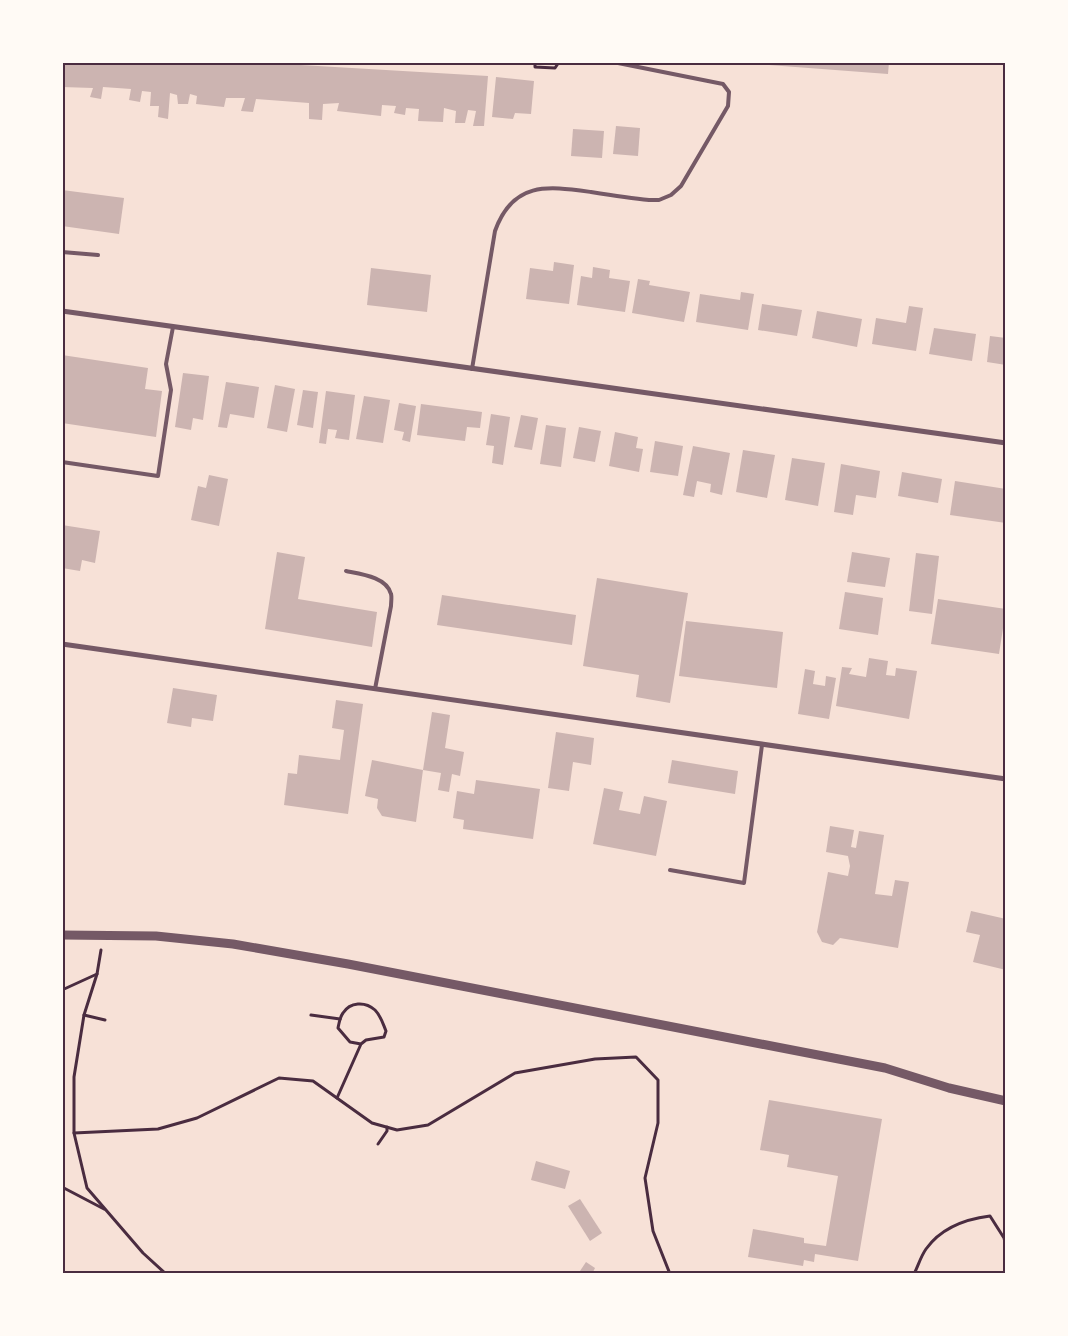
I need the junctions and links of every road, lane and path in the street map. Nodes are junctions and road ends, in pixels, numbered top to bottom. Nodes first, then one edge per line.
1 (535, 62) edge
2 (558, 62) edge
3 (613, 62) edge
4 (62, 252) edge
5 (98, 255) dead end
6 (62, 311) edge
7 (173, 327) junction
8 (472, 369) junction
9 (1006, 443) edge
10 (62, 462) edge
11 (346, 571) dead end
12 (62, 644) edge
13 (376, 689) junction
14 (762, 745) junction
15 (1006, 779) edge
16 (670, 870) dead end
17 (62, 935) edge
18 (103, 935) junction
19 (97, 974) junction
20 (62, 990) edge
21 (84, 1015) junction
22 (311, 1015) dead end
23 (340, 1019) junction
24 (105, 1020) dead end
25 (361, 1044) junction
26 (337, 1098) junction
27 (1006, 1101) edge
28 (387, 1127) junction
29 (74, 1132) junction
30 (378, 1144) dead end
31 (62, 1187) edge
32 (106, 1210) junction
33 (1006, 1248) edge
34 (166, 1274) edge
35 (670, 1274) edge
36 (914, 1274) edge

1 - 2 path
3 - 8 lane
4 - 5 lane
6 - 7 street
7 - 8 street
7 - 10 lane
8 - 9 street
11 - 13 lane
12 - 13 street
13 - 14 street
14 - 15 street
14 - 16 lane
17 - 18 street
18 - 19 path
18 - 27 street
19 - 20 path
19 - 21 path
21 - 24 path
21 - 29 path
22 - 23 path
23 - 25 path
23 - 25 path
25 - 26 path
26 - 28 path
26 - 29 path
28 - 30 path
28 - 35 path
29 - 32 path
31 - 32 path
32 - 34 path
33 - 36 path

